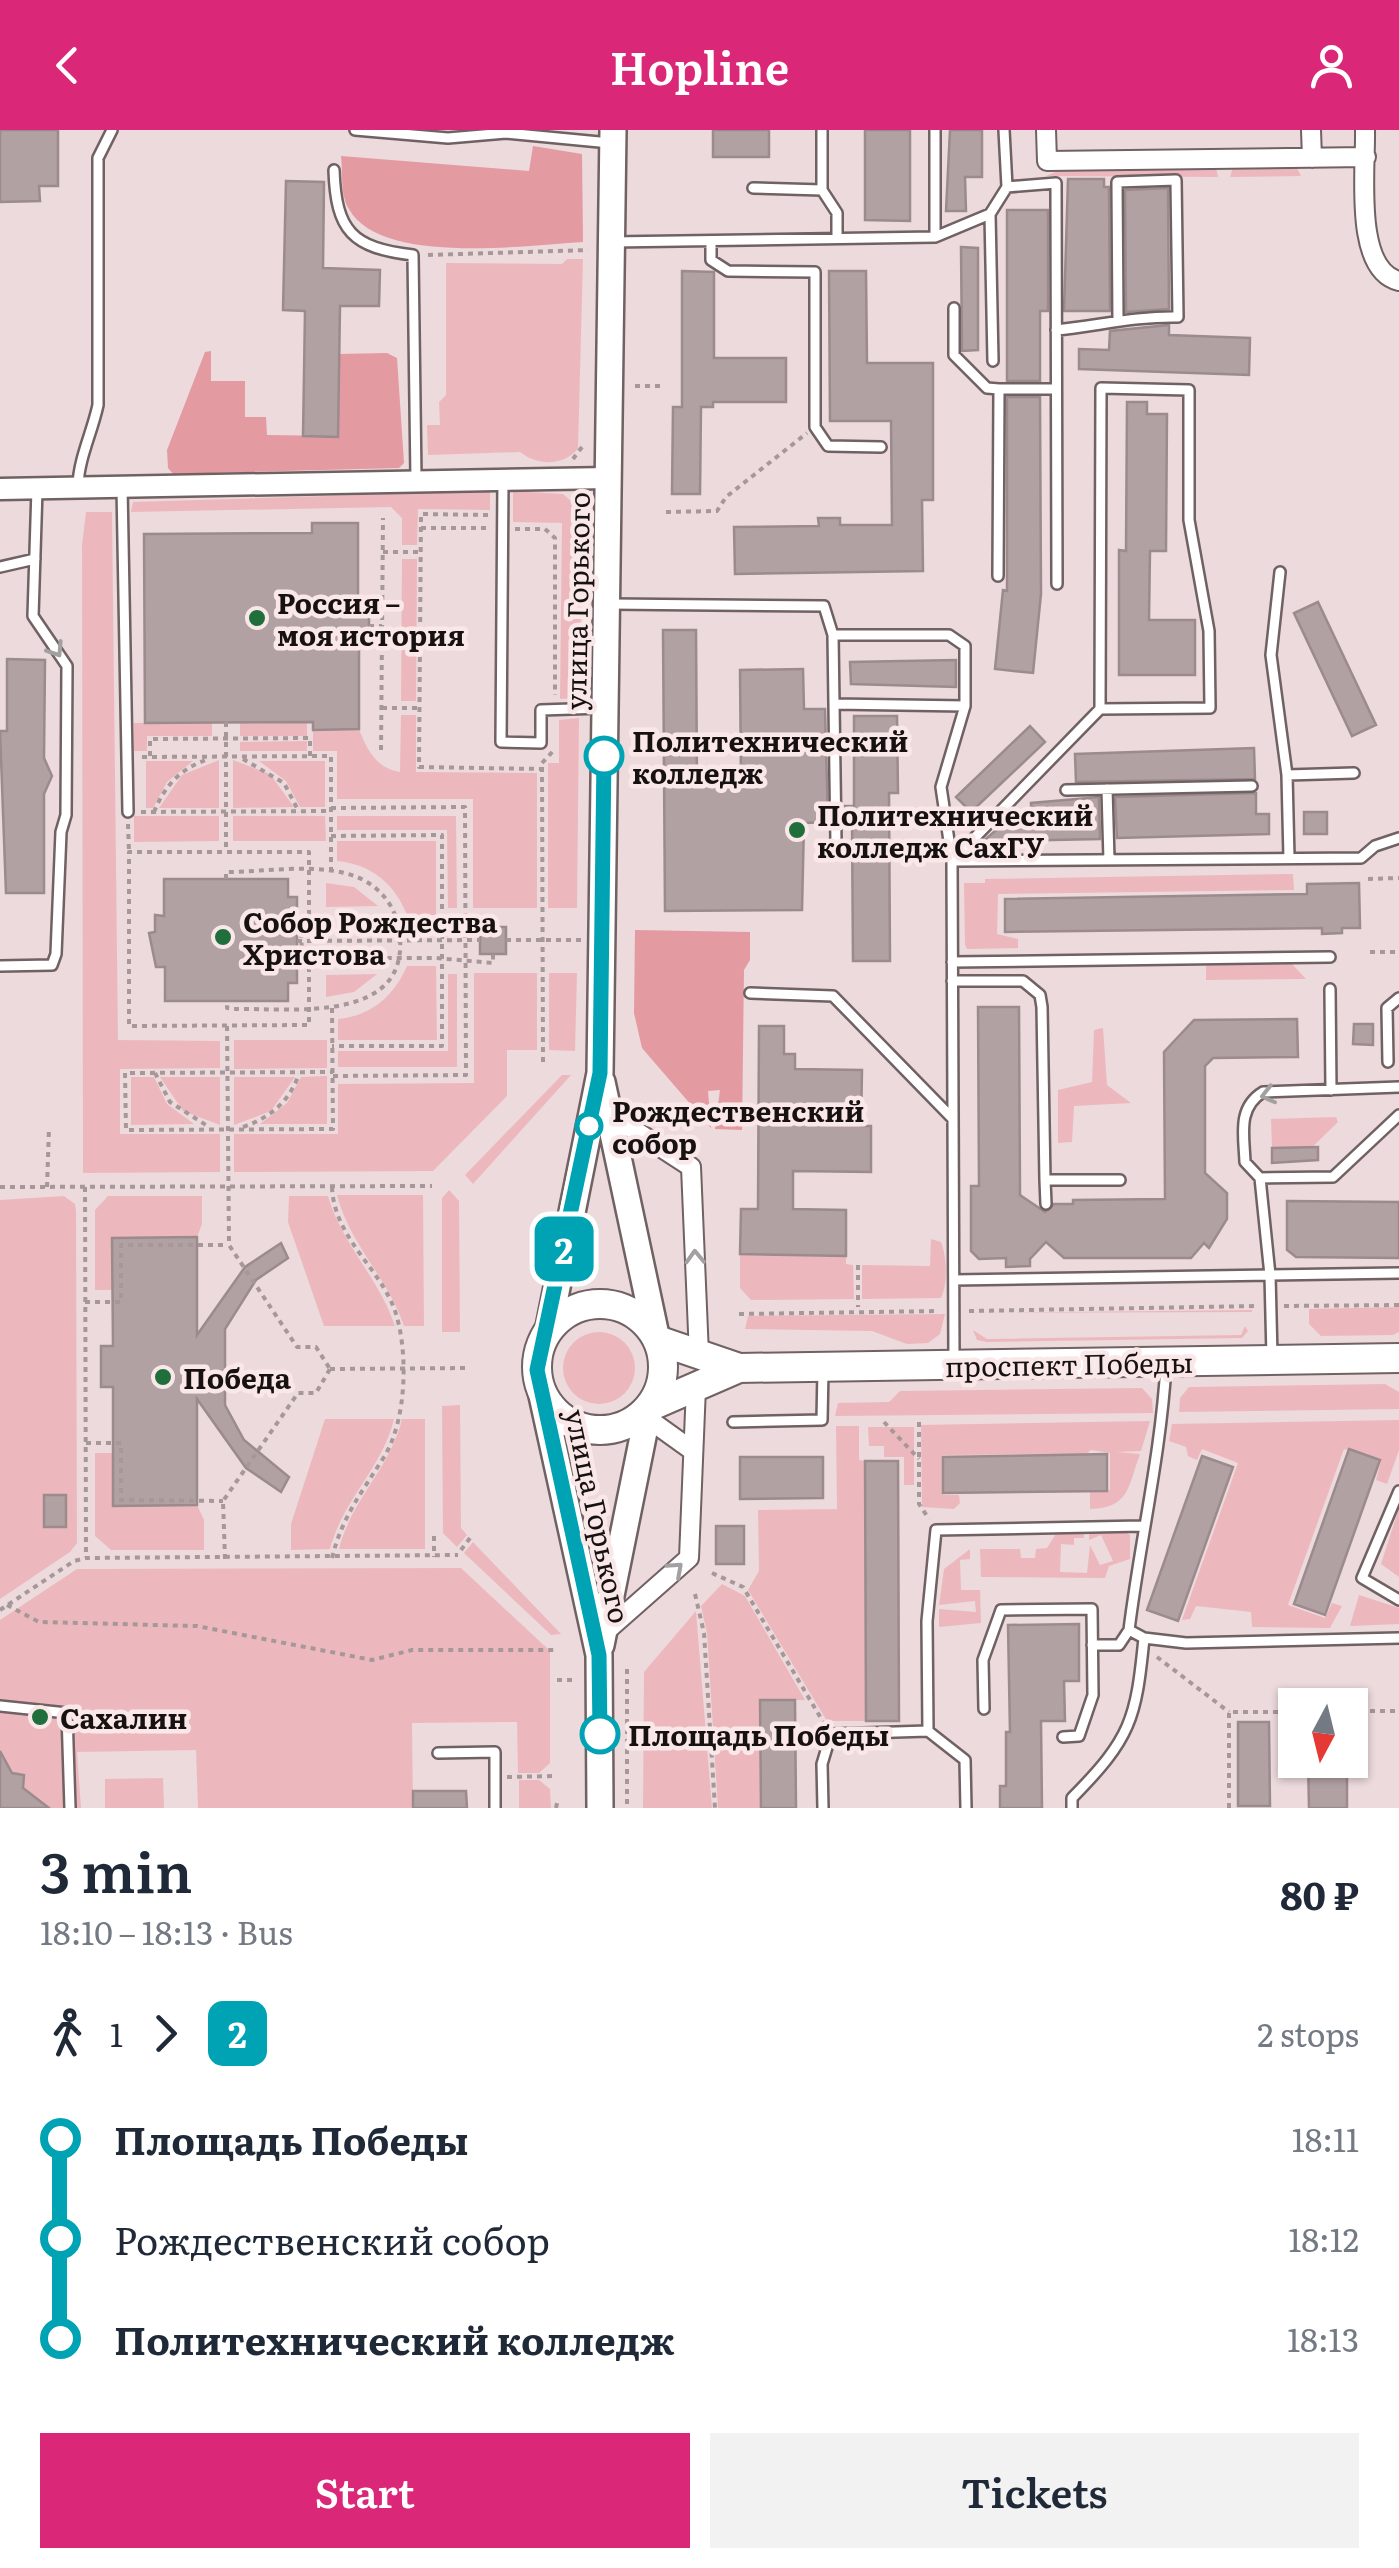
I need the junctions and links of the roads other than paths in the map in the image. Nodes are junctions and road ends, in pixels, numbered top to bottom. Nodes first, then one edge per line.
1 (112, 130) edge
2 (355, 130) edge
3 (822, 130) edge
4 (934, 130) edge
5 (1004, 130) edge
6 (1046, 130) edge
7 (1311, 130) edge
8 (1365, 130) edge
9 (506, 131) edge
10 (613, 136) edge
11 (1366, 157) junction
12 (1312, 158) junction
13 (334, 170) dead end
14 (754, 188) dead end
15 (1008, 188) junction
16 (822, 190) junction
17 (990, 214) junction
18 (935, 237) junction
19 (837, 238) junction
20 (711, 241) junction
21 (600, 246) junction
22 (1399, 281) edge
23 (954, 308) dead end
24 (1118, 320) junction
25 (1056, 330) junction
26 (993, 361) dead end
27 (998, 389) junction
28 (1056, 389) junction
29 (881, 446) dead end
30 (608, 478) junction
31 (503, 480) junction
32 (416, 482) junction
33 (122, 487) junction
34 (78, 488) junction
35 (0, 489) edge
36 (37, 489) junction
37 (35, 560) junction
38 (0, 567) edge
39 (1280, 572) dead end
40 (998, 576) dead end
41 (1057, 584) dead end
42 (606, 604) junction
43 (833, 635) junction
44 (834, 704) junction
45 (965, 706) junction
46 (605, 708) junction
47 (1100, 709) junction
48 (1354, 773) dead end
49 (1287, 775) junction
50 (1252, 786) dead end
51 (1107, 789) junction
52 (1066, 790) dead end
53 (128, 812) road end
54 (1399, 838) edge
55 (836, 844) dead end
56 (1289, 858) junction
57 (1108, 860) junction
58 (952, 861) junction
59 (1330, 957) dead end
60 (952, 962) junction
61 (1, 966) edge
62 (952, 981) junction
63 (1330, 989) dead end
64 (750, 992) dead end
65 (1399, 998) edge
66 (1388, 1062) dead end
67 (600, 1073) junction
68 (1399, 1087) edge
69 (1331, 1090) junction
70 (608, 1113) junction
71 (1399, 1115) edge
72 (953, 1119) junction
73 (1260, 1178) junction
74 (1046, 1180) junction
75 (1120, 1180) dead end
76 (1046, 1204) dead end
77 (1399, 1273) edge
78 (1270, 1275) junction
79 (954, 1280) junction
80 (548, 1332) junction
81 (657, 1340) junction
82 (699, 1354) junction
83 (1399, 1358) edge
84 (1272, 1360) junction
85 (1166, 1362) junction
86 (954, 1365) junction
87 (823, 1367) junction
88 (740, 1368) junction
89 (696, 1387) junction
90 (541, 1391) junction
91 (648, 1413) junction
92 (733, 1422) dead end
93 (693, 1450) junction
94 (1399, 1491) edge
95 (1142, 1526) junction
96 (1399, 1600) edge
97 (1129, 1630) junction
98 (1399, 1638) edge
99 (1143, 1642) junction
100 (601, 1644) junction
101 (1092, 1645) junction
102 (0, 1706) edge
103 (984, 1709) dead end
104 (928, 1732) junction
105 (1062, 1737) dead end
106 (438, 1752) dead end
107 (70, 1808) edge
108 (495, 1808) edge
109 (600, 1808) edge
110 (822, 1808) edge
111 (966, 1808) edge
112 (1072, 1808) edge

1 - 34 lane
2 - 9 lane
3 - 16 lane
4 - 18 lane
5 - 15 lane
6 - 12 street
7 - 12 street
8 - 11 street
9 - 10 lane
10 - 21 main road, улица Горького
11 - 12 street
11 - 22 street
13 - 32 lane
14 - 16 lane
15 - 17 lane
15 - 25 lane
16 - 19 lane
17 - 18 lane
17 - 26 lane
18 - 19 lane
19 - 20 lane
20 - 21 lane
20 - 29 lane
21 - 30 main road, улица Горького
23 - 27 lane
24 - 24 lane
24 - 25 lane
25 - 28 lane
27 - 28 lane
27 - 40 lane
28 - 41 lane
30 - 31 street
30 - 42 main road, улица Горького
31 - 32 street
31 - 46 lane
32 - 33 street
33 - 34 street
33 - 53 lane
34 - 36 street
35 - 36 street
36 - 37 lane
37 - 38 lane
37 -> 61 lane
39 - 49 lane
42 - 43 lane
42 - 46 main road, улица Горького
43 - 44 lane
43 - 45 lane
44 - 45 lane
44 - 55 lane
45 - 58 lane
46 - 67 main road, улица Горького
47 - 47 lane
47 - 58 lane
48 - 49 lane
49 - 56 lane
50 - 51 lane
51 - 52 lane
51 - 57 lane
54 - 56 lane
56 - 57 lane
57 - 58 lane
58 - 60 lane
59 - 60 lane
60 - 62 lane
62 - 72 lane
62 - 74 lane
63 - 69 lane
64 - 72 lane
65 - 66 lane
67 - 70 main road, улица Горького
67 - 80 main road, улица Горького
68 - 69 lane
69 -> 73 lane
70 - 81 main road, улица Горького
82 -> 70 street
71 - 73 lane
72 - 79 lane
73 - 78 lane
74 - 75 lane
74 - 76 lane
77 - 78 lane
78 - 79 lane
78 - 84 lane
79 - 86 lane
80 - 81 main road
80 - 90 main road
81 - 82 main road, проспект Победы
81 - 91 main road
82 - 88 main road, проспект Победы
83 - 84 main road, проспект Победы
84 - 85 main road, проспект Победы
85 - 86 main road, проспект Победы
85 - 95 lane
86 - 87 main road, проспект Победы
87 - 88 main road, проспект Победы
87 - 92 lane
88 - 89 main road, проспект Победы
89 - 91 main road, проспект Победы
89 - 93 street
90 - 91 main road
90 - 100 main road, улица Горького
91 - 93 street
91 - 100 main road, улица Горького
100 -> 93 street
94 - 96 lane
95 - 97 lane
95 - 104 lane
97 - 99 lane
97 - 101 lane
98 - 99 lane
99 - 112 lane
100 - 109 main road, улица Горького
101 - 103 lane
101 - 105 lane
102 - 107 lane
104 - 110 lane
104 - 111 lane
106 - 108 lane

